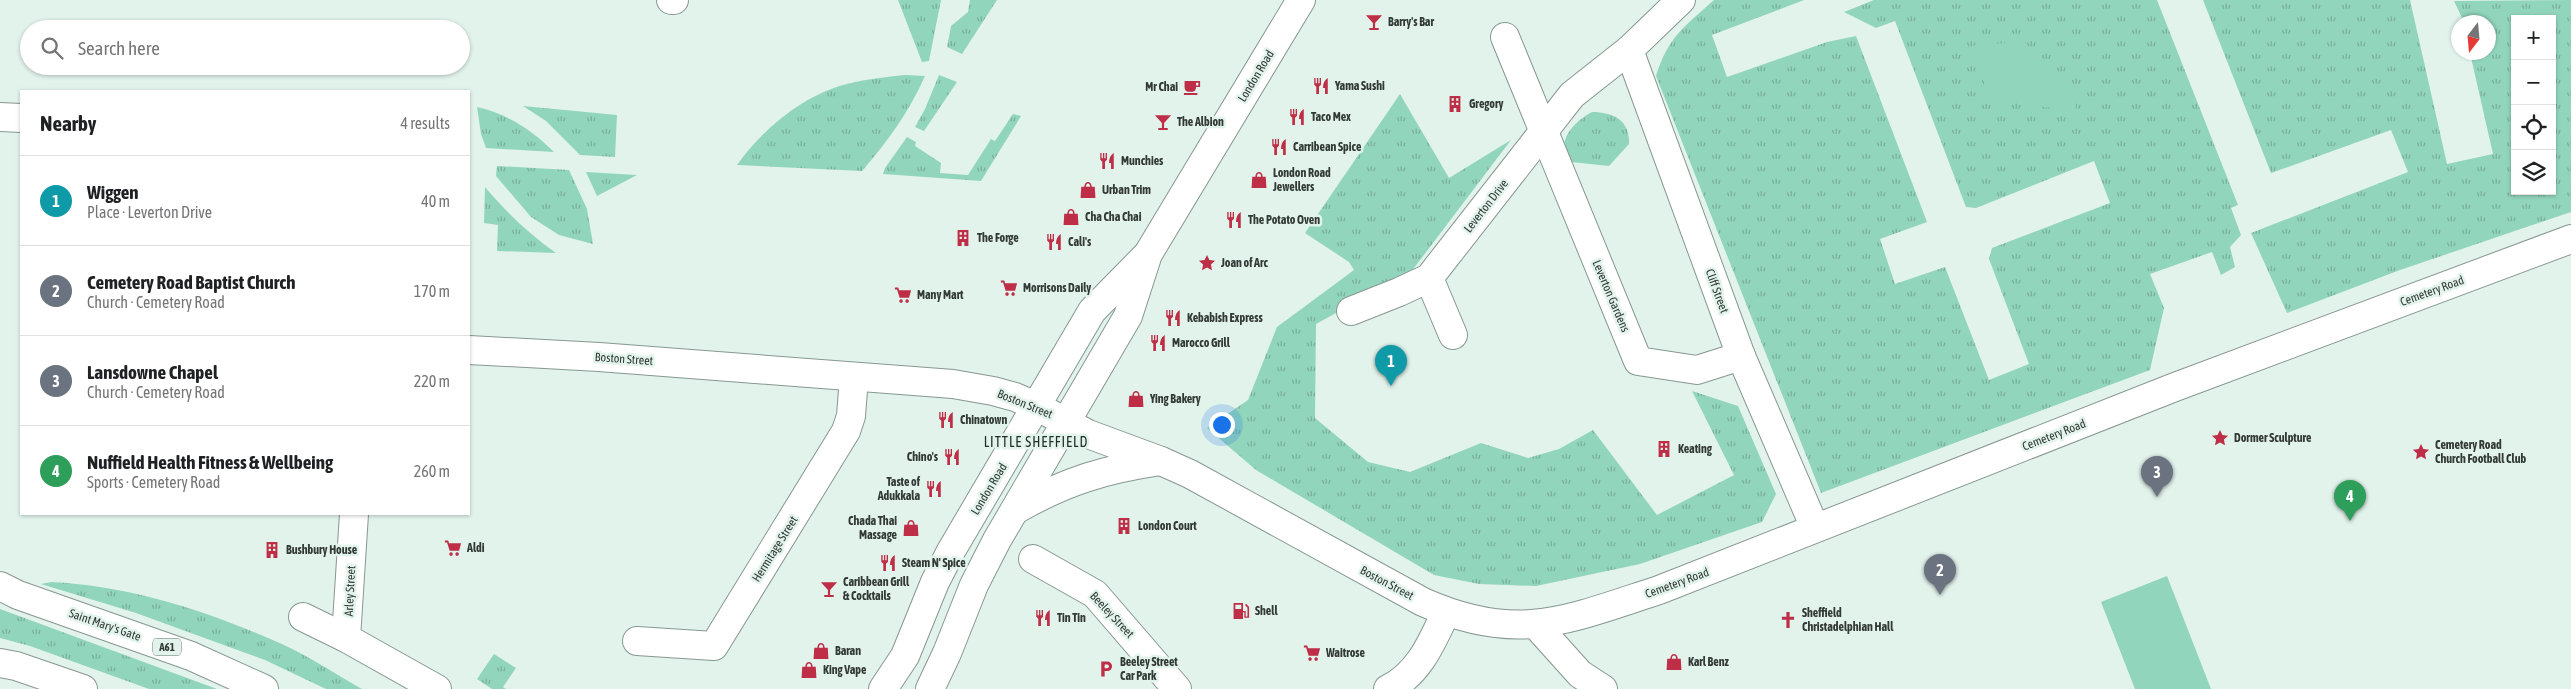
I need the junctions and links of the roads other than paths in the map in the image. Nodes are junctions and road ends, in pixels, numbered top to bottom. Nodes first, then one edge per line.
1 (1301, 0) edge
2 (1681, 0) edge
3 (1505, 37) dead end
4 (1629, 50) junction
5 (0, 117) edge
6 (20, 118) edge
7 (1544, 134) junction
8 (2571, 239) edge
9 (1148, 254) junction
10 (1429, 278) junction
11 (1351, 310) dead end
12 (1453, 335) dead end
13 (470, 350) edge
14 (1741, 356) junction
15 (854, 377) junction
16 (1036, 406) junction
17 (1066, 422) junction
18 (1161, 461) junction
19 (1015, 510) junction
20 (354, 515) edge
21 (1815, 528) junction
22 (1033, 559) dead end
23 (0, 586) edge
24 (1446, 612) junction
25 (303, 617) dead end
26 (1535, 624) junction
27 (346, 638) junction
28 (637, 641) dead end
29 (0, 663) edge
30 (83, 689) edge
31 (264, 689) edge
32 (437, 689) edge
33 (884, 689) edge
34 (930, 689) edge
35 (1177, 689) edge
36 (1388, 689) edge
37 (1603, 689) edge

1 - 9 main road, London Road
2 - 4 main road
3 - 7 main road, Leverton Gardens
4 - 7 main road
4 - 14 main road, Cliff Street
5 - 6 main road
7 - 10 main road, Leverton Drive
7 - 14 main road, Leverton Gardens
8 - 21 main road, Cemetery Road
9 - 16 main road, London Road
9 - 17 main road, London Road
10 - 11 main road, Leverton Drive
10 - 12 main road
13 - 15 main road, Boston Street
14 - 21 main road, Cliff Street
15 - 16 main road, Boston Street
15 - 28 main road, Hermitage Street
16 - 17 main road, Boston Street
16 - 33 main road, London Road
17 - 18 main road, Boston Street
17 - 19 main road, London Road
18 - 19 main road
18 - 24 main road, Boston Street
19 - 34 main road, London Road
20 - 27 main road, Arley Street
21 - 26 main road, Cemetery Road
22 - 35 main road, Beeley Street
23 - 31 main road, Saint Mary's Gate / A61
24 - 26 main road, Boston Street
24 - 36 main road
25 - 27 main road, Arley Street
26 - 37 main road
27 - 32 main road, Arley Street
29 - 30 main road

